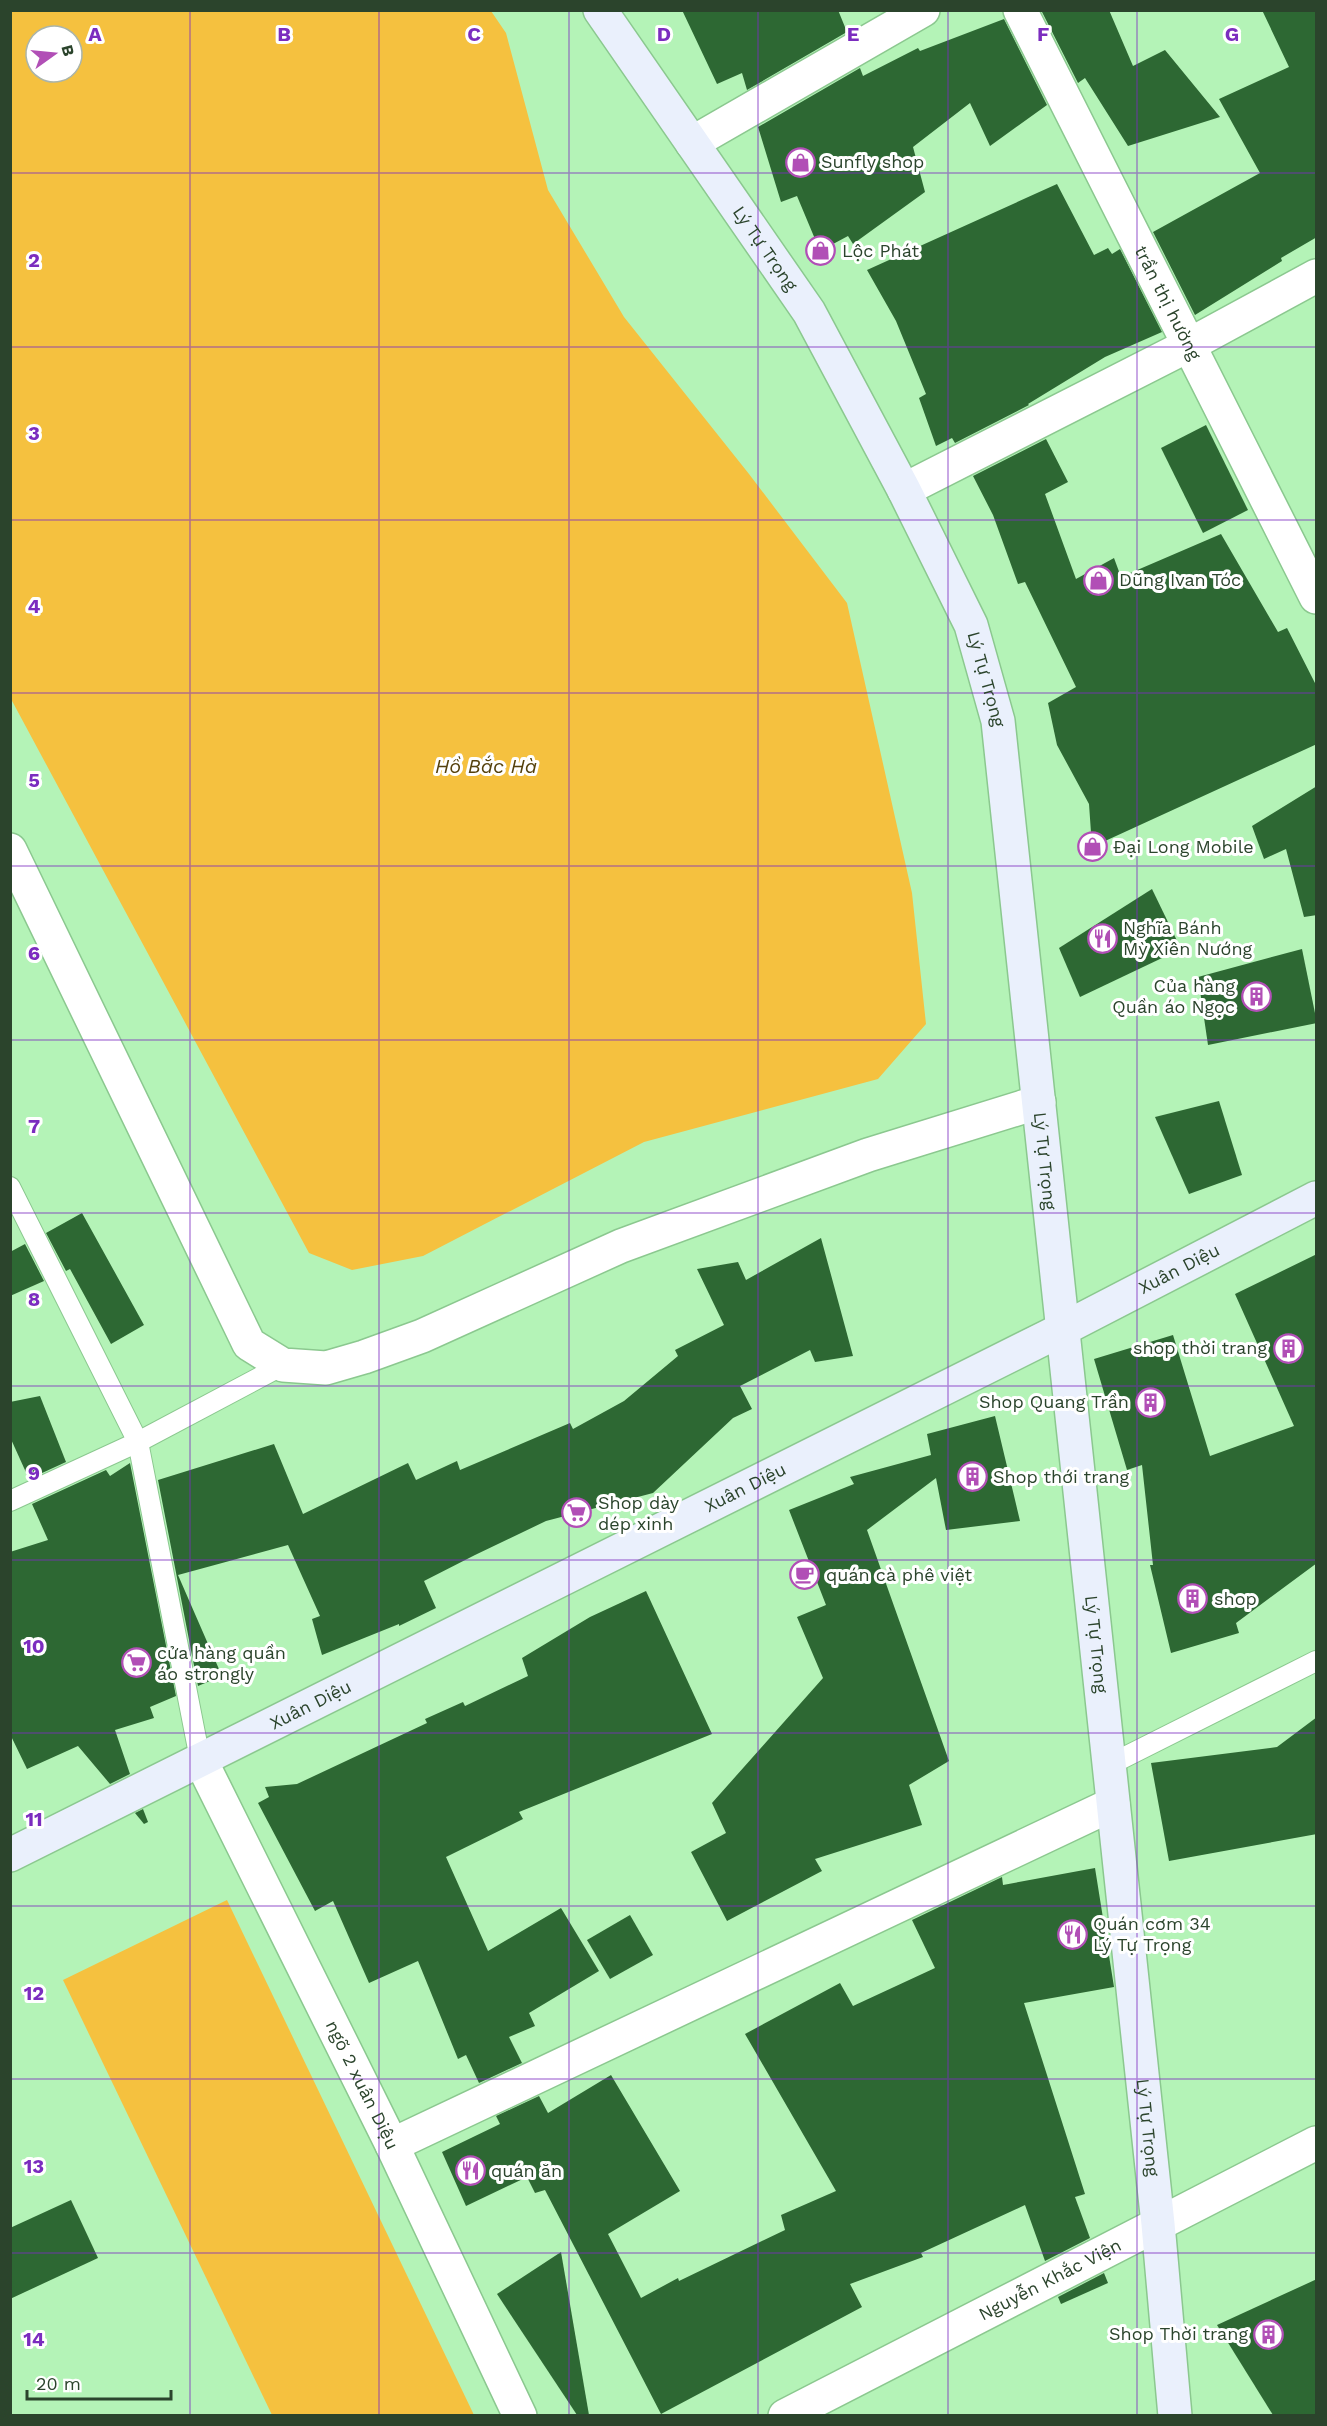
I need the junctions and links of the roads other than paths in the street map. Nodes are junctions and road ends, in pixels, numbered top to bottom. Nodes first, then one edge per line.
1 (600, 10) edge
2 (923, 10) edge
3 (1020, 10) edge
4 (692, 143) junction
5 (1317, 276) edge
6 (1189, 345) junction
7 (904, 490) junction
8 (1317, 597) edge
9 (10, 850) edge
10 (1039, 1102) junction
11 (10, 1187) edge
12 (1317, 1198) edge
13 (1063, 1329) junction
14 (283, 1365) junction
15 (138, 1442) junction
16 (10, 1502) edge
17 (1317, 1661) edge
18 (200, 1759) junction
19 (1110, 1766) junction
20 (1113, 1804) junction
21 (10, 1855) edge
22 (1317, 2143) edge
23 (392, 2145) junction
24 (1158, 2224) junction
25 (520, 2415) edge
26 (785, 2415) edge
27 (1175, 2415) edge

1 - 4 street, Lý Tự Trọng
2 - 4 street
3 - 6 street, trần thị hường
4 - 7 street, Lý Tự Trọng
5 - 6 street
6 - 7 street
6 - 8 street, trần thị hường
7 - 10 street, Lý Tự Trọng
9 - 14 street
10 - 13 street, Lý Tự Trọng
10 - 14 street
11 - 15 lane
12 - 13 street, Xuân Diệu
13 - 18 street, Xuân Diệu
13 - 19 street, Lý Tự Trọng
14 - 15 lane
15 - 16 lane
15 - 18 lane
17 - 19 lane
18 - 21 street, Xuân Diệu
18 - 23 street, ngõ 2 xuân Diệu
19 - 20 street, Lý Tự Trọng
20 - 23 street
20 - 24 street, Lý Tự Trọng
22 - 24 street, Nguyễn Khắc Viện
23 - 25 street, ngõ 2 xuân Diệu
24 - 26 street, Nguyễn Khắc Viện
24 - 27 street, Lý Tự Trọng

